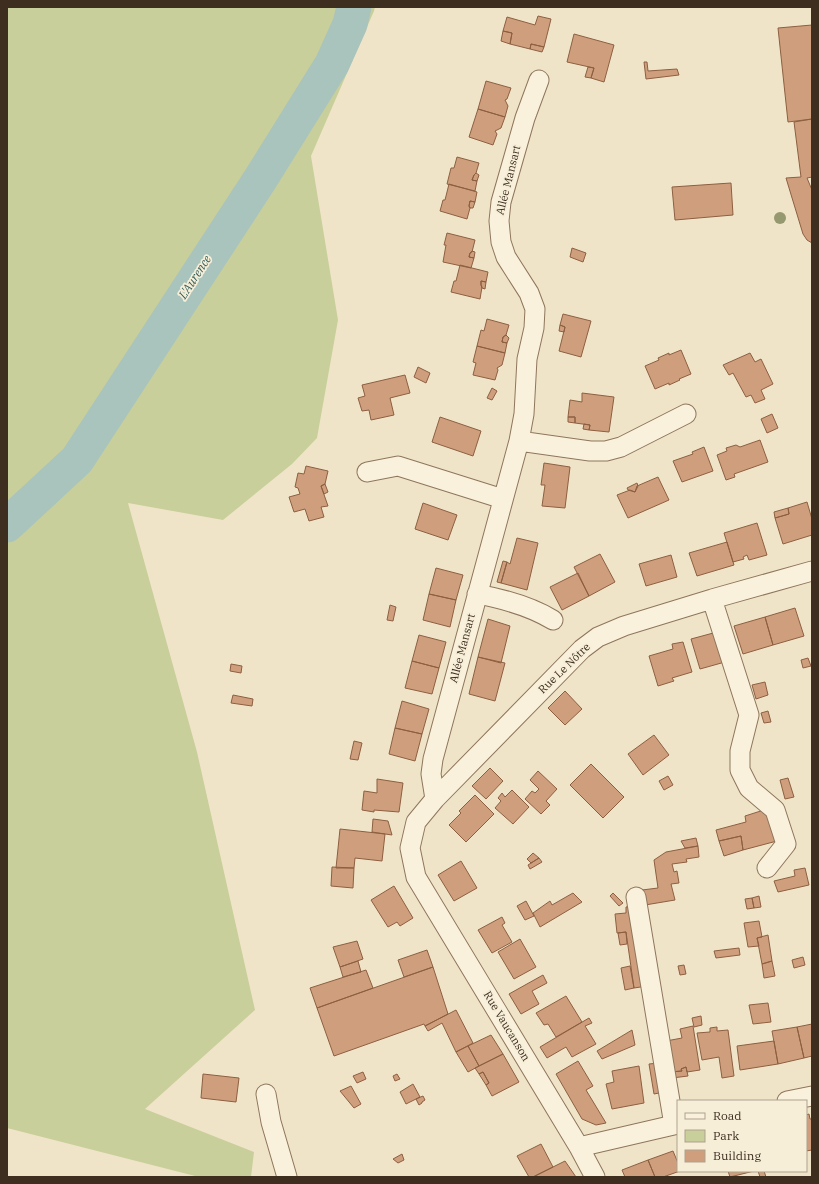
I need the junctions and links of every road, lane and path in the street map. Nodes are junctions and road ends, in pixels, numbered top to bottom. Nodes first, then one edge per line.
1 (539, 80) dead end
2 (686, 414) dead end
3 (519, 441) junction
4 (367, 472) dead end
5 (503, 499) junction
6 (812, 571) edge
7 (477, 594) junction
8 (712, 599) junction
9 (553, 620) dead end
10 (435, 799) junction
11 (767, 868) dead end
12 (416, 877) joint
13 (636, 897) dead end
14 (266, 1094) dead end
15 (812, 1096) edge
16 (792, 1100) edge
17 (676, 1125) edge
18 (580, 1147) junction
19 (287, 1177) edge
20 (595, 1177) edge

1 - 3 street, Allée Mansart
2 - 3 street
3 - 5 street, Allée Mansart
4 - 5 street
5 - 7 street, Allée Mansart
6 - 8 street, Rue Le Nôtre
7 - 9 street
7 - 10 street, Allée Mansart
8 - 10 street, Rue Le Nôtre
8 - 11 street
10 - 12 street, Rue Le Nôtre
12 - 18 street, Rue Vaucanson
13 - 17 street
14 - 19 street
15 - 16 street
17 - 18 street
18 - 20 street, Rue Vaucanson

